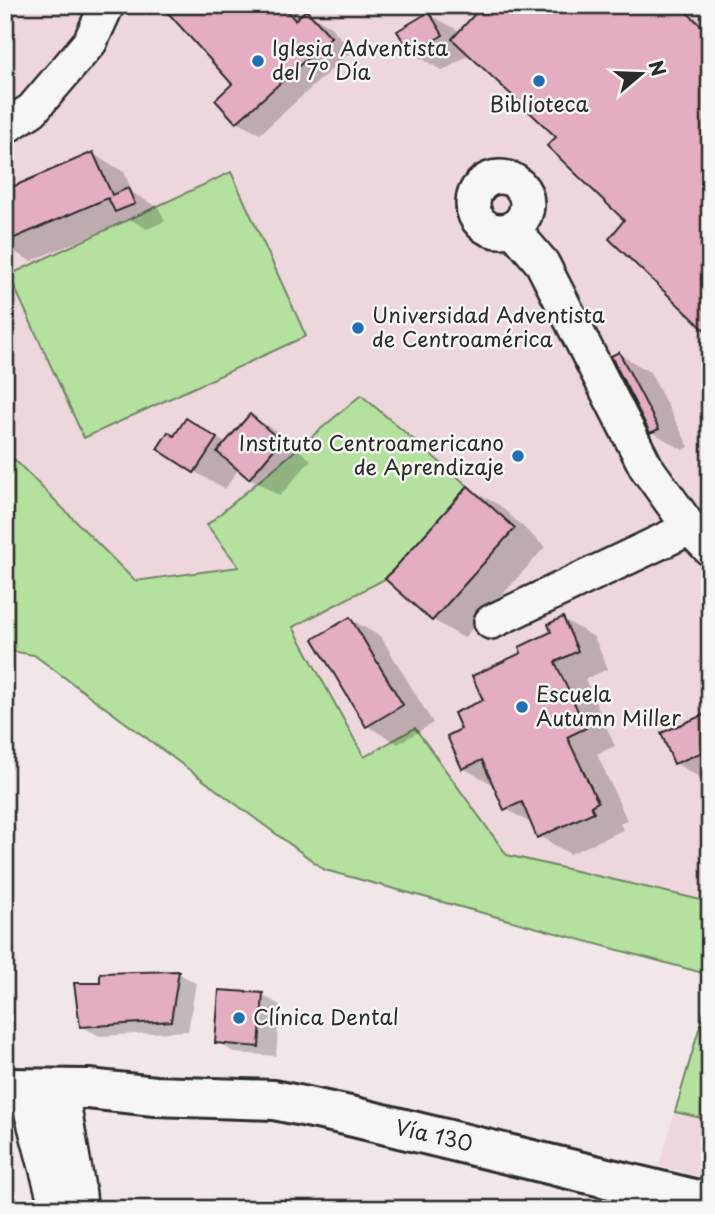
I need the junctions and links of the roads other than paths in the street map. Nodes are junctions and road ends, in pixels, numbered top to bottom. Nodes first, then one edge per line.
1 (107, 5) edge
2 (5, 127) edge
3 (512, 228) dead end
4 (700, 538) edge
5 (491, 622) dead end
6 (155, 1096) junction
7 (26, 1099) edge
8 (710, 1203) edge
9 (61, 1209) edge
10 (80, 1209) edge

1 - 2 street
3 - 4 street
4 - 5 street
6 - 7 main road, Vía 130
6 - 7 main road, Vía 130
6 - 8 main road, Vía 130
7 - 9 street
7 - 10 street

